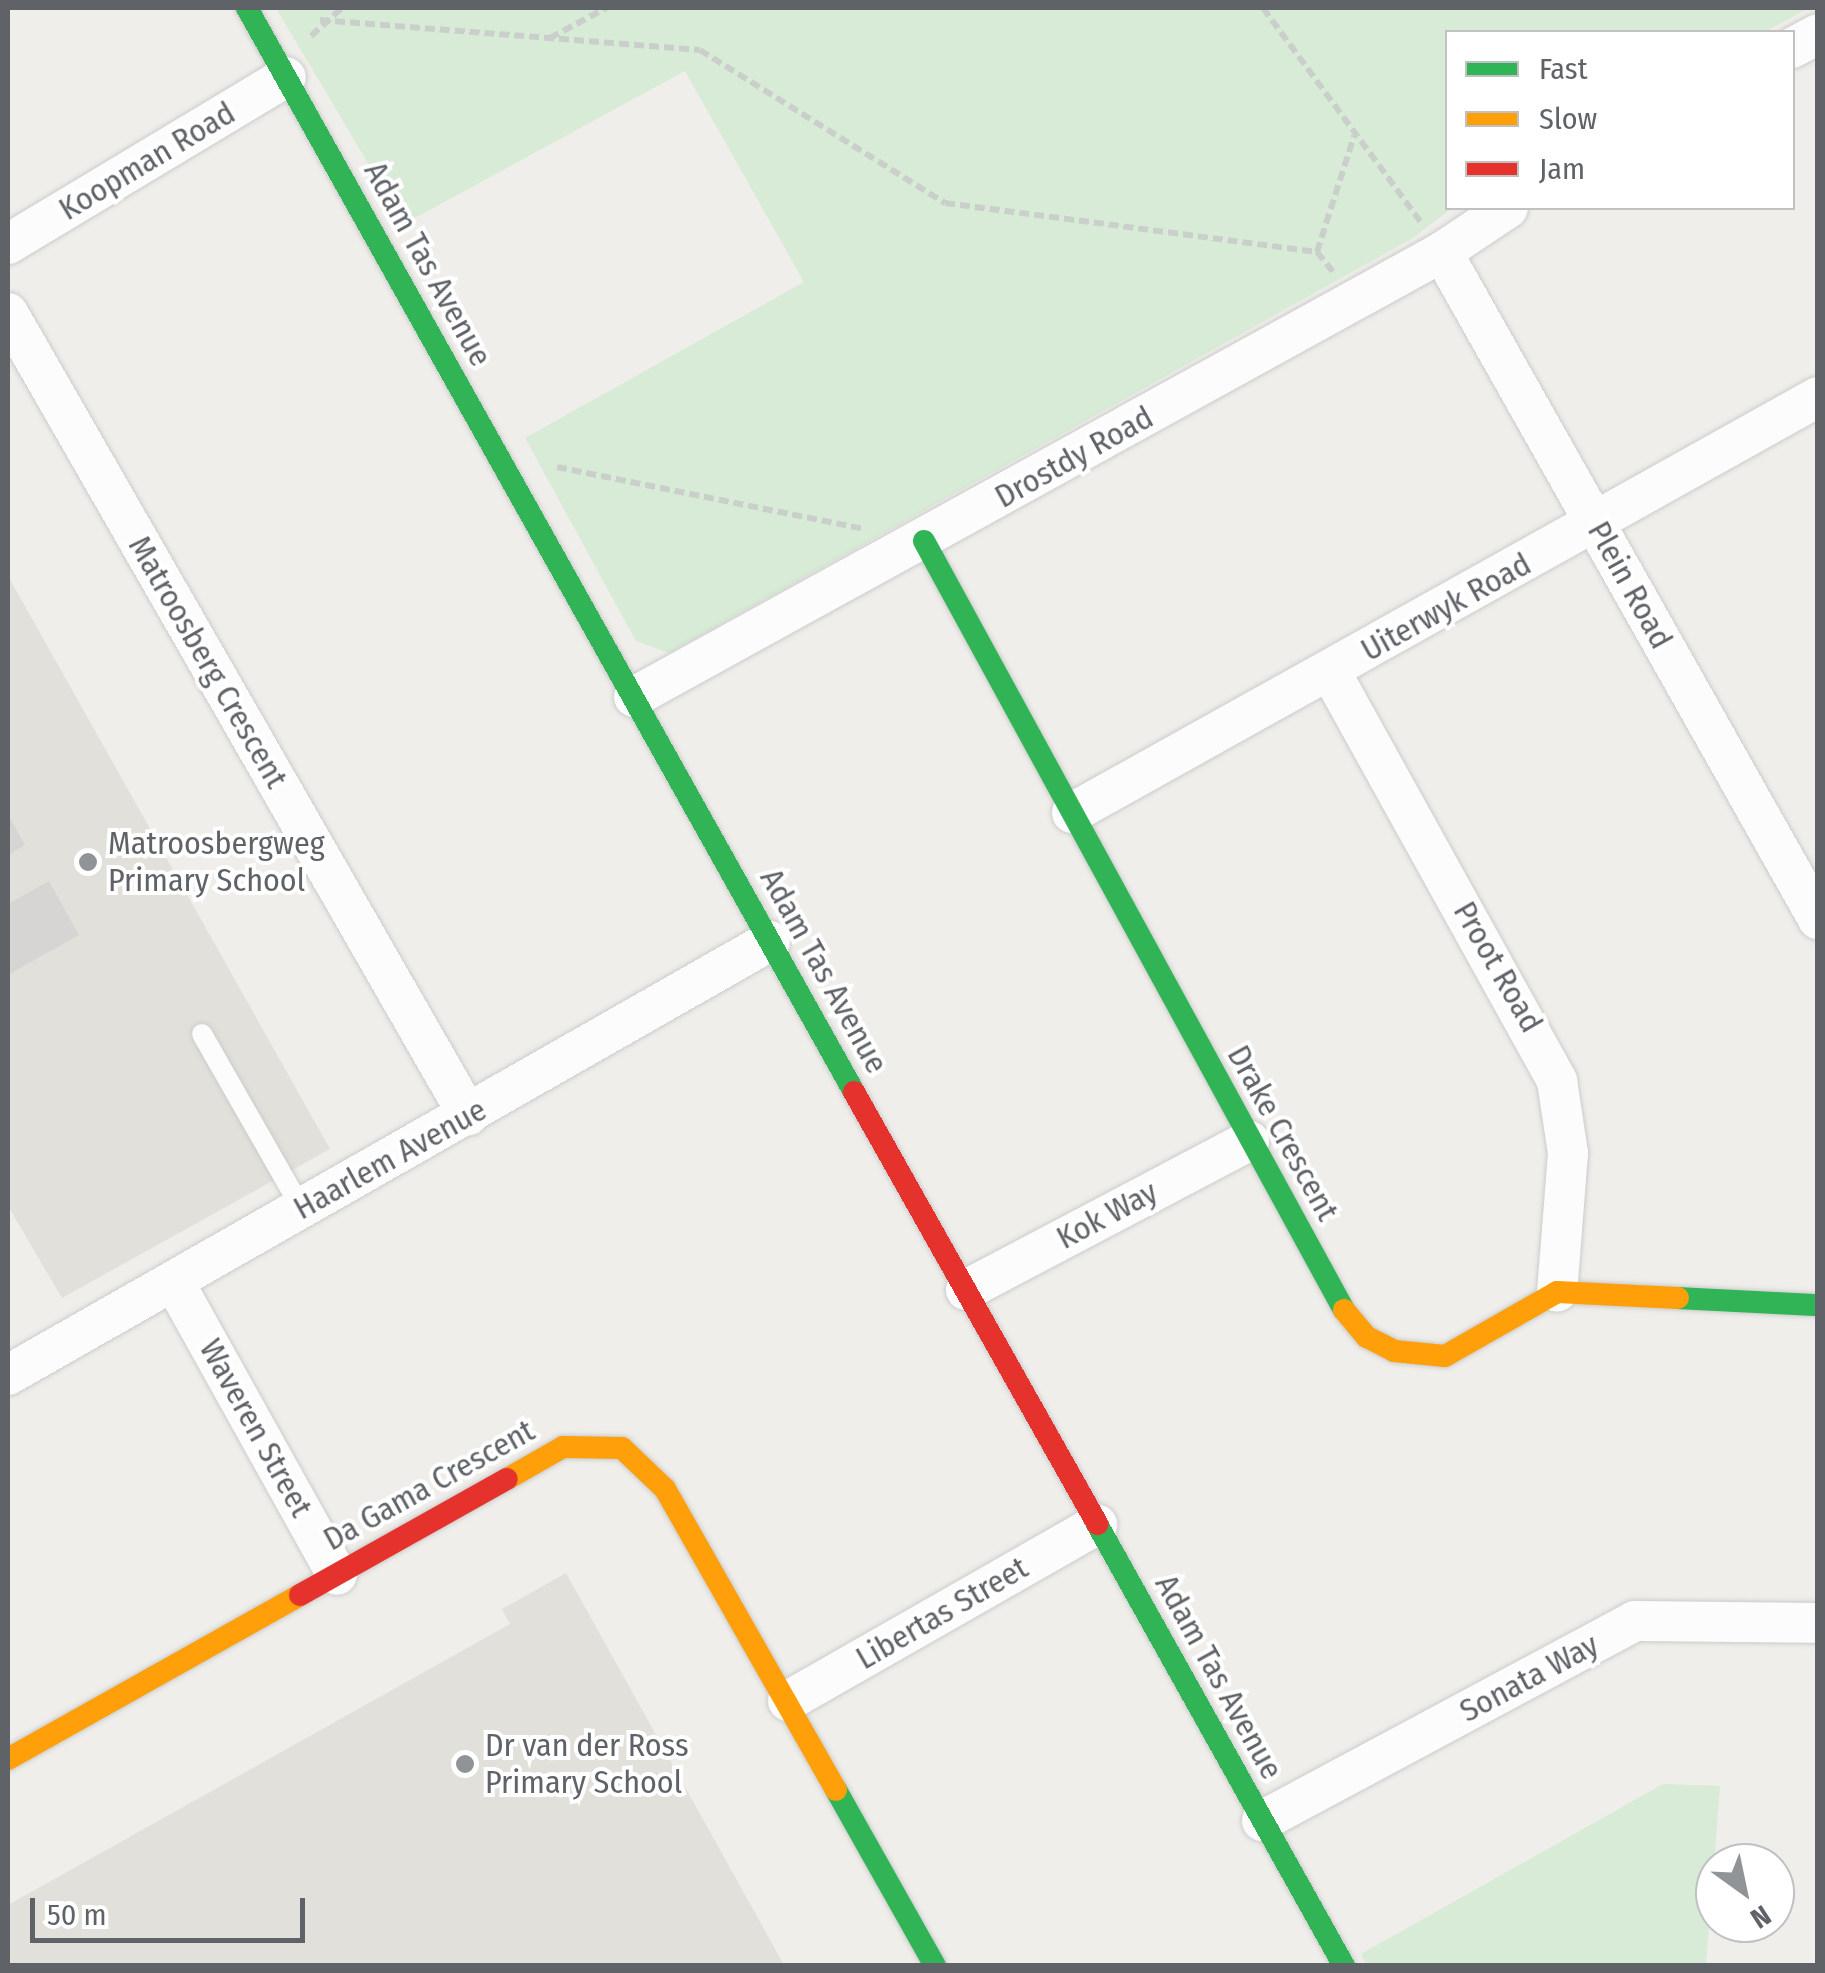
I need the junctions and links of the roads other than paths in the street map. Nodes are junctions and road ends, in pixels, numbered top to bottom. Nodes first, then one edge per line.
1 (247, 8) edge
2 (1818, 34) edge
3 (1795, 46) edge
4 (286, 77) junction
5 (1505, 210) edge
6 (8, 244) edge
7 (1442, 252) junction
8 (8, 313) edge
9 (1818, 398) edge
10 (1595, 523) junction
11 (924, 541) junction
12 (1330, 671) junction
13 (634, 697) junction
14 (1072, 812) junction
15 (1817, 918) edge
16 (770, 940) junction
17 (202, 1034) dead end
18 (468, 1116) junction
19 (1249, 1141) junction
20 (302, 1209) junction
21 (174, 1282) junction
22 (966, 1290) junction
23 (1556, 1292) junction
24 (1818, 1306) edge
25 (8, 1375) edge
26 (1097, 1525) junction
27 (337, 1575) junction
28 (1818, 1624) edge
29 (788, 1701) junction
30 (8, 1760) edge
31 (1262, 1821) junction
32 (935, 1966) edge
33 (1344, 1966) edge

1 - 4 street, Adam Tas Avenue
2 - 3 street
4 - 6 street, Koopman Road
4 - 13 street, Adam Tas Avenue
5 - 7 street, Drostdy Road
7 - 10 street, Plein Road
7 - 11 street, Drostdy Road
8 - 18 street, Matroosberg Crescent
9 - 10 street, Uiterwyk Road
10 - 12 street, Uiterwyk Road
10 - 15 street, Plein Road
11 - 13 street, Drostdy Road
11 - 14 street, Drake Crescent
12 - 14 street, Uiterwyk Road
12 - 23 street, Proot Road
13 - 16 street, Adam Tas Avenue
14 - 19 street, Drake Crescent
16 - 18 street, Haarlem Avenue
16 - 22 street, Adam Tas Avenue
17 - 20 lane
18 - 20 street, Haarlem Avenue
19 - 22 street, Kok Way
19 - 23 street, Drake Crescent
20 - 21 street, Haarlem Avenue
21 - 25 street, Haarlem Avenue
21 - 27 street, Waveren Street
22 - 26 street, Adam Tas Avenue
23 - 24 street
26 - 29 street, Libertas Street
26 - 31 street, Adam Tas Avenue
27 - 29 street, Da Gama Crescent
27 - 30 street, Da Gama Crescent
28 - 31 street, Sonata Way
29 - 32 street, Da Gama Crescent
31 - 33 street, Adam Tas Avenue

